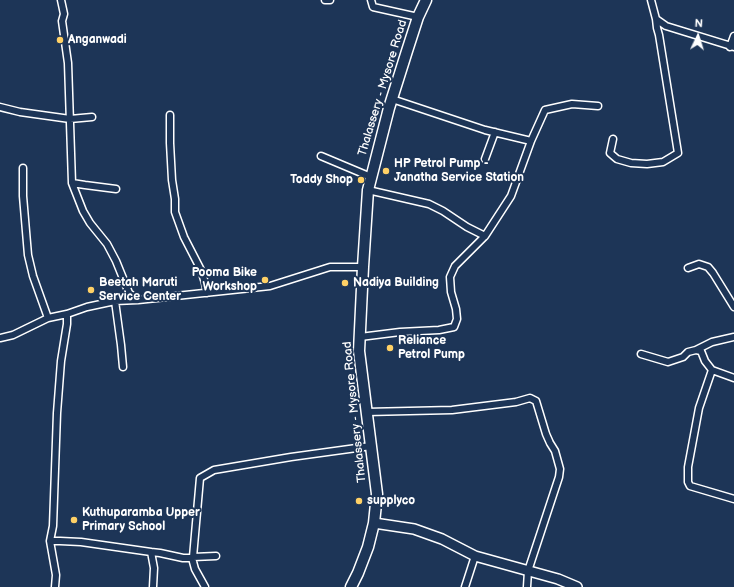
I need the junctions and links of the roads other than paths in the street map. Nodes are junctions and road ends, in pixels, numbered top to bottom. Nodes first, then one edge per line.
1 (61, 0) edge
2 (325, 0) edge
3 (330, 0) edge
4 (371, 0) edge
5 (426, 0) edge
6 (651, 0) edge
7 (418, 17) junction
8 (656, 19) junction
9 (734, 36) edge
10 (732, 47) edge
11 (392, 100) junction
12 (598, 106) dead end
13 (0, 107) edge
14 (170, 115) dead end
15 (92, 117) dead end
16 (70, 119) junction
17 (495, 132) junction
18 (613, 140) dead end
19 (531, 142) junction
20 (321, 156) dead end
21 (485, 159) dead end
22 (23, 168) dead end
23 (371, 177) junction
24 (72, 183) junction
25 (116, 189) dead end
26 (368, 190) junction
27 (485, 236) junction
28 (362, 267) junction
29 (688, 268) dead end
30 (207, 293) junction
31 (138, 300) junction
32 (115, 301) junction
33 (734, 306) edge
34 (67, 314) junction
35 (48, 318) junction
36 (360, 337) junction
37 (734, 337) edge
38 (0, 338) edge
39 (696, 350) junction
40 (641, 354) dead end
41 (123, 367) dead end
42 (712, 370) junction
43 (734, 378) edge
44 (366, 412) junction
45 (371, 446) junction
46 (734, 499) edge
47 (374, 523) junction
48 (50, 541) junction
49 (151, 552) junction
50 (216, 556) dead end
51 (475, 556) junction
52 (192, 557) junction
53 (528, 571) junction
54 (55, 587) edge
55 (153, 587) edge
56 (204, 587) edge
57 (351, 587) edge
58 (465, 587) edge
59 (527, 587) edge
60 (577, 587) edge

1 - 16 street
2 - 3 street
4 - 7 street
5 - 7 main road, Thalassery - Mysore Road
6 - 8 street
7 - 11 main road, Thalassery - Mysore Road
8 - 10 street
8 - 18 street
9 - 10 street
11 - 17 street
11 - 23 main road, Thalassery - Mysore Road
12 - 19 street
13 - 16 street
14 - 30 street
15 - 16 street
16 - 24 street
17 - 19 street
17 - 21 street
19 - 27 street
20 - 23 street
22 - 35 street
23 - 26 main road, Thalassery - Mysore Road
24 - 25 street
24 - 31 street
26 - 27 street
26 - 28 main road, Thalassery - Mysore Road
27 - 36 street
28 - 30 street
28 - 36 main road, Thalassery - Mysore Road
29 - 33 street
30 - 31 street
31 - 32 street
32 - 34 street
32 - 41 street
34 - 35 street
34 - 48 street
35 - 38 street
36 - 44 main road, Thalassery - Mysore Road
37 - 39 street
39 - 40 street
39 - 42 street
42 - 43 street
42 - 46 street
44 - 45 main road, Thalassery - Mysore Road
44 - 53 street
45 - 47 main road, Thalassery - Mysore Road
45 - 52 street
47 - 51 main road
47 - 57 main road, Thalassery - Mysore Road
48 - 49 street
48 - 54 street
49 - 52 street
49 - 55 street
50 - 52 street
51 - 53 main road
51 - 58 street
52 - 56 street
53 - 59 street
53 - 60 main road

